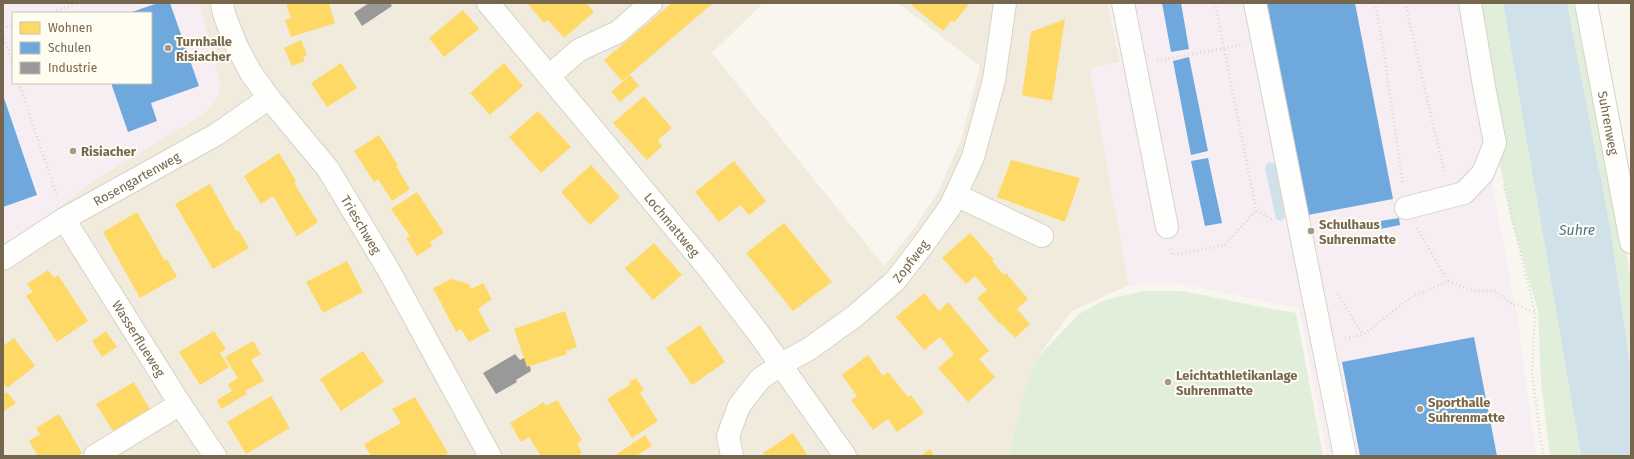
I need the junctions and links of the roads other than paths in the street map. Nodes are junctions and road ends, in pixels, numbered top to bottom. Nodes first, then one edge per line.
1 (222, 3) edge
2 (488, 3) edge
3 (651, 3) edge
4 (1005, 3) edge
5 (1123, 3) edge
6 (1255, 3) edge
7 (1470, 3) edge
8 (1586, 3) edge
9 (549, 76) junction
10 (269, 98) junction
11 (956, 196) junction
12 (1406, 208) road end
13 (64, 219) junction
14 (1167, 227) road end
15 (1042, 236) dead end
16 (1631, 242) edge
17 (3, 259) edge
18 (780, 365) junction
19 (180, 404) junction
20 (95, 456) edge
21 (215, 456) edge
22 (490, 456) edge
23 (732, 456) edge
24 (845, 456) edge
25 (1345, 456) edge

1 - 10 street, Trieschweg
2 - 9 street, Lochmattweg
3 - 9 street
4 - 11 street, Zopfweg
5 - 14 street
6 - 25 street
7 - 12 street
8 - 16 street, Suhrenweg
9 - 18 street, Lochmattweg
10 - 13 street, Rosengartenweg
10 - 22 street, Trieschweg
11 - 15 street
11 - 18 street, Zopfweg
13 - 17 street, Rosengartenweg
13 - 19 street, Wasserflueweg
18 - 23 street
18 - 24 street
19 - 20 street
19 - 21 street, Wasserflueweg

